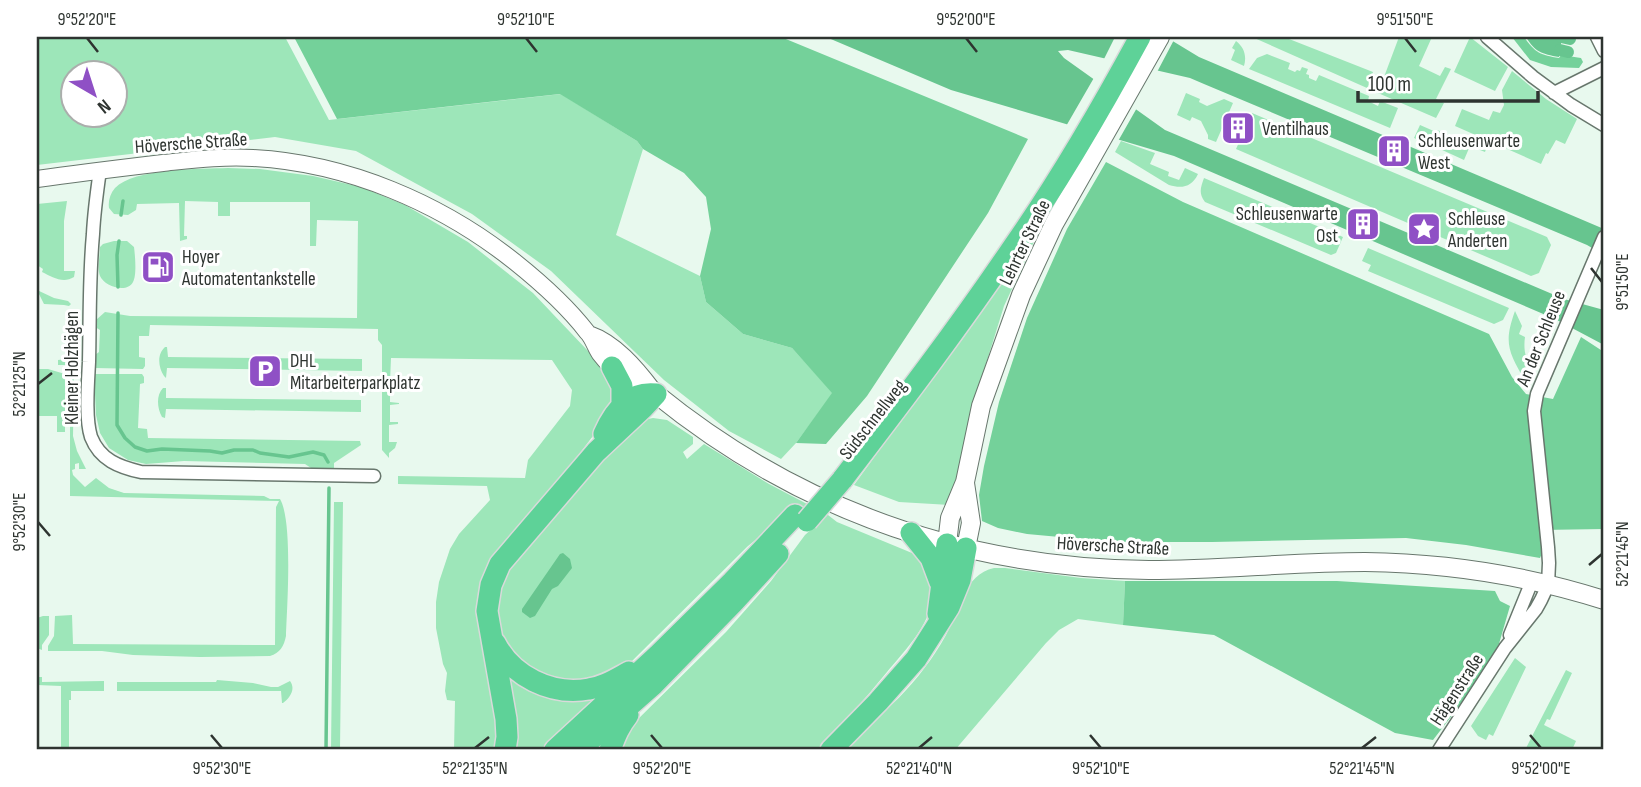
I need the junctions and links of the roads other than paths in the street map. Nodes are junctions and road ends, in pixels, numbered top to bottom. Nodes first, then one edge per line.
1 (1124, 37) edge
2 (1140, 37) edge
3 (1160, 37) edge
4 (1487, 37) edge
5 (1597, 37) edge
6 (1604, 51) edge
7 (1604, 68) edge
8 (1555, 93) junction
9 (1604, 125) edge
10 (1069, 164) junction
11 (100, 170) junction
12 (37, 179) edge
13 (1604, 237) edge
14 (589, 334) junction
15 (612, 367) junction
16 (656, 394) junction
17 (622, 405) junction
18 (596, 452) junction
19 (374, 476) dead end
20 (801, 518) junction
21 (911, 533) junction
22 (957, 546) junction
23 (1540, 583) junction
24 (941, 587) junction
25 (1604, 600) edge
26 (936, 627) junction
27 (491, 636) junction
28 (659, 655) junction
29 (653, 684) junction
30 (505, 750) edge
31 (555, 750) edge
32 (579, 750) edge
33 (610, 750) edge
34 (831, 750) edge
35 (1439, 750) edge

1 - 10 highway, Südschnellweg
2 - 10 highway, Südschnellweg
3 - 10 main road, Lehrter Straße
4 - 8 street
5 - 6 street
7 - 8 street
8 - 9 street
10 - 20 highway, Südschnellweg, bridge
10 - 22 main road, Lehrter Straße
11 - 12 street, Höversche Straße
11 - 14 street, Höversche Straße
11 - 19 street, Kleiner Holzhägen
13 - 23 street, An der Schleuse
14 - 15 street, Höversche Straße
14 - 16 street, Höversche Straße
15 - 16 street, Höversche Straße
15 - 17 highway
16 - 17 highway
16 - 18 highway
16 - 21 main road, Höversche Straße
17 - 18 highway
18 - 27 highway
20 - 28 highway, Südschnellweg
20 - 29 highway, Südschnellweg
21 - 22 main road, Höversche Straße
21 - 24 highway
22 - 23 main road, Höversche Straße
22 - 24 highway
22 - 26 highway
23 - 25 main road, Höversche Straße
23 - 35 street, Hägenstraße
24 - 26 highway
26 - 34 highway
27 - 28 highway
27 - 30 highway
28 - 31 highway, Südschnellweg
29 - 32 highway, Südschnellweg
29 - 33 highway

